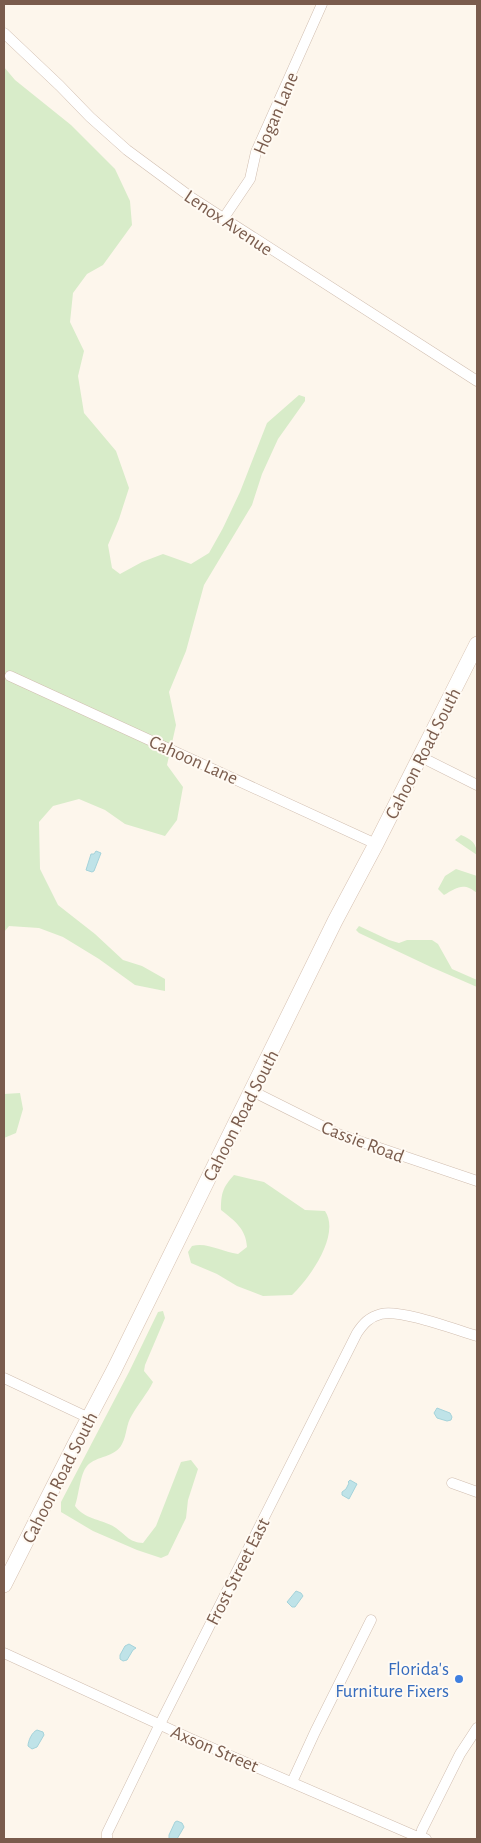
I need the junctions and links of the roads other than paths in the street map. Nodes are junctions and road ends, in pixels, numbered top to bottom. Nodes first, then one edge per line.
1 (322, 4) edge
2 (4, 33) edge
3 (223, 219) junction
4 (477, 381) edge
5 (477, 644) edge
6 (10, 676) dead end
7 (421, 757) junction
8 (477, 784) edge
9 (376, 844) junction
10 (252, 1091) junction
11 (477, 1181) edge
12 (477, 1336) edge
13 (4, 1378) edge
14 (89, 1418) junction
15 (452, 1483) dead end
16 (477, 1492) edge
17 (4, 1586) edge
18 (371, 1620) dead end
19 (4, 1654) edge
20 (160, 1724) junction
21 (477, 1728) edge
22 (292, 1782) junction
23 (107, 1839) edge
24 (422, 1839) edge

1 - 3 street, Hogan Lane
2 - 3 street, Lenox Avenue
3 - 4 street, Lenox Avenue
5 - 7 main road, Cahoon Road South
6 - 9 street, Cahoon Lane
7 - 8 street
7 - 9 main road, Cahoon Road South
9 - 10 main road, Cahoon Road South
10 - 11 street, Cassie Road
10 - 14 main road, Cahoon Road South
12 - 20 street, Frost Street East
13 - 14 street
14 - 17 main road, Cahoon Road South
15 - 16 street
18 - 22 street
19 - 20 street, Axson Street
20 - 22 street, Axson Street
20 - 23 street, Frost Street East
21 - 24 street
22 - 24 street, Axson Street

